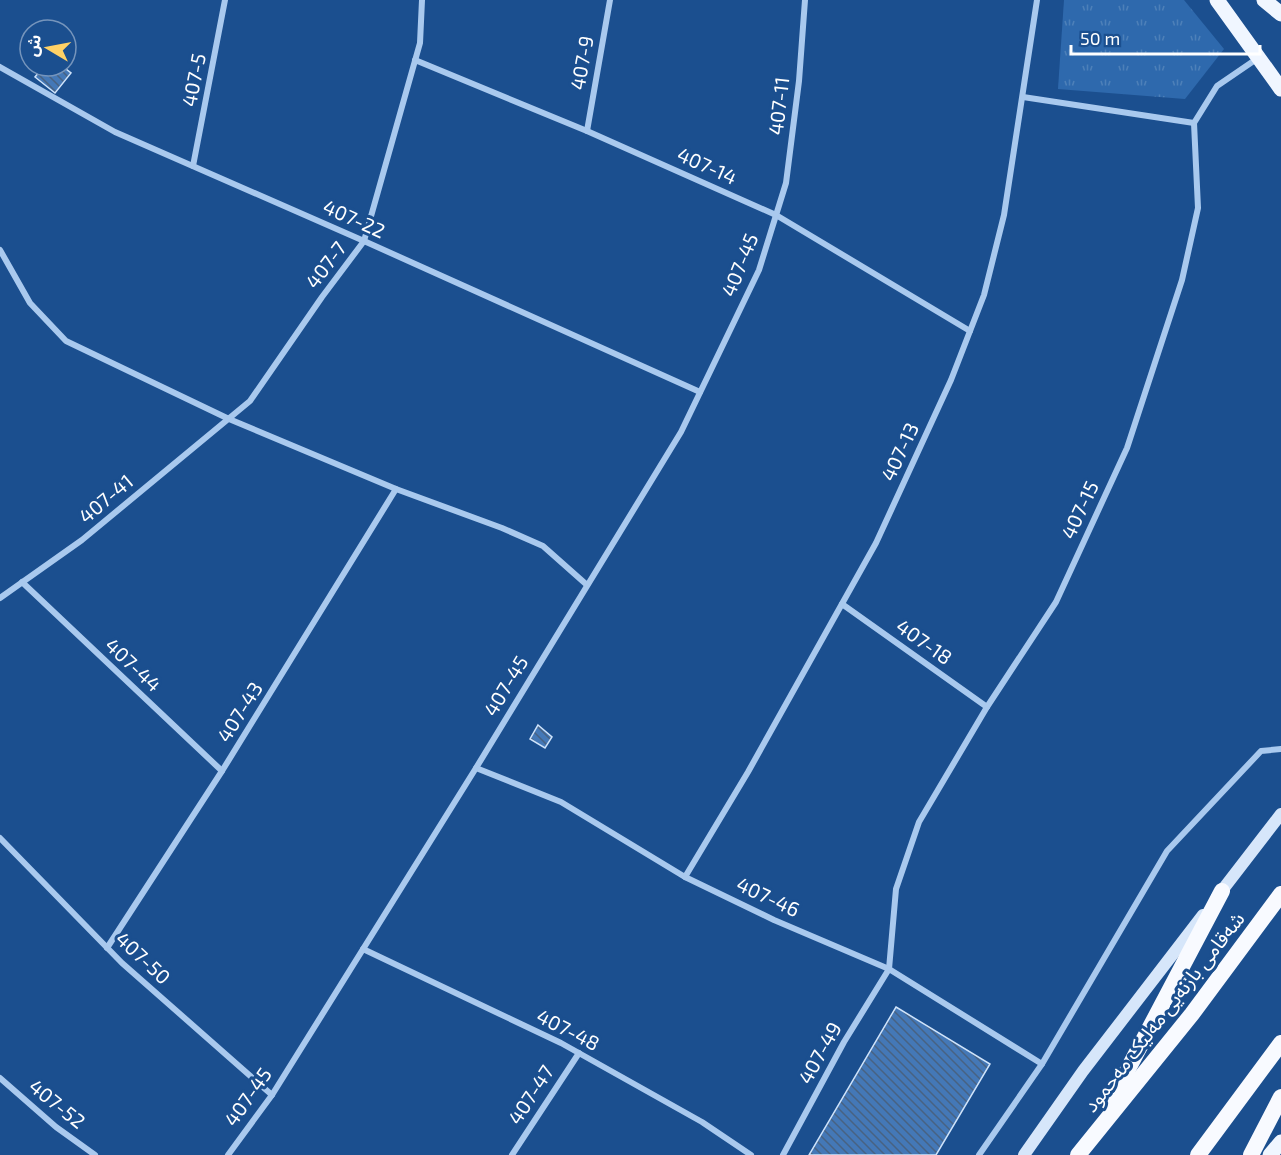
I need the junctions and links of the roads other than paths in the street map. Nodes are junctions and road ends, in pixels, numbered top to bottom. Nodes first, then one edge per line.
1 (225, 0) edge
2 (422, 0) edge
3 (610, 0) edge
4 (805, 0) edge
5 (1037, 0) edge
6 (1217, 0) edge
7 (1264, 0) edge
8 (1281, 14) edge
9 (1258, 58) junction
10 (415, 60) junction
11 (0, 67) edge
12 (1281, 89) edge
13 (1023, 97) junction
14 (1194, 123) junction
15 (587, 131) junction
16 (193, 166) junction
17 (776, 215) junction
18 (364, 241) junction
19 (0, 250) edge
20 (970, 331) junction
21 (700, 392) junction
22 (229, 419) junction
23 (396, 489) junction
24 (22, 582) junction
25 (587, 585) junction
26 (0, 588) edge
27 (2, 596) edge
28 (842, 604) junction
29 (987, 707) junction
30 (1281, 748) edge
31 (476, 768) junction
32 (222, 771) junction
33 (1281, 814) edge
34 (1, 841) edge
35 (685, 877) junction
36 (1222, 891) junction
37 (1281, 894) edge
38 (108, 948) junction
39 (363, 949) junction
40 (889, 969) junction
41 (1281, 1043) edge
42 (579, 1053) junction
43 (1042, 1064) junction
44 (0, 1078) edge
45 (272, 1095) junction
46 (1281, 1097) edge
47 (1091, 1139) junction
48 (1281, 1142) edge
49 (95, 1155) edge
50 (228, 1155) edge
51 (512, 1155) edge
52 (751, 1155) edge
53 (783, 1155) edge
54 (979, 1155) edge
55 (1024, 1155) edge
56 (1078, 1155) edge
57 (1198, 1155) edge
58 (1251, 1155) edge
59 (1270, 1155) edge

1 - 16 street, 407-5
2 - 10 street, 407-7
3 - 15 street, 407-9
4 - 17 street, 407-11
5 - 13 street, 407-13
6 - 9 main road
7 - 8 main road
9 - 12 main road
9 - 14 street
10 - 15 street, 407-14
10 - 18 street, 407-7
11 - 16 street, 407-22
13 - 14 street
13 - 20 street, 407-13
14 - 29 street, 407-15
15 - 17 street, 407-14
16 - 18 street, 407-22
17 - 20 street, 407-14
17 - 21 street, 407-45
18 - 21 street, 407-22
18 - 22 street, 407-7
19 - 22 street
20 - 28 street, 407-13
21 - 25 street, 407-45
22 - 23 street
22 - 24 street, 407-41
23 - 25 street
23 - 32 street, 407-43
24 - 27 street, 407-41
24 - 32 street, 407-44
25 - 31 street, 407-45
26 - 27 street
28 - 29 street, 407-18
28 - 35 street, 407-13
29 - 40 street, 407-15
30 - 43 street
31 - 35 street, 407-46
31 - 39 street, 407-45
32 - 38 street, 407-43
33 - 36 main road
34 - 38 street, 407-50
35 - 40 street, 407-46
36 - 47 highway
36 - 55 main road
37 - 47 highway, شەقامی بازنەیی مەلیک مەحمود
38 - 45 street, 407-50
39 - 42 street, 407-48
39 - 45 street, 407-45
40 - 43 street, 407-46
40 - 53 street, 407-49
41 - 57 highway
42 - 51 street, 407-47
42 - 52 street, 407-48
43 - 54 street
44 - 49 street, 407-52
45 - 50 street, 407-45
46 - 58 highway
47 - 56 highway, شەقامی بازنەیی مەلیک مەحمود
48 - 59 main road

